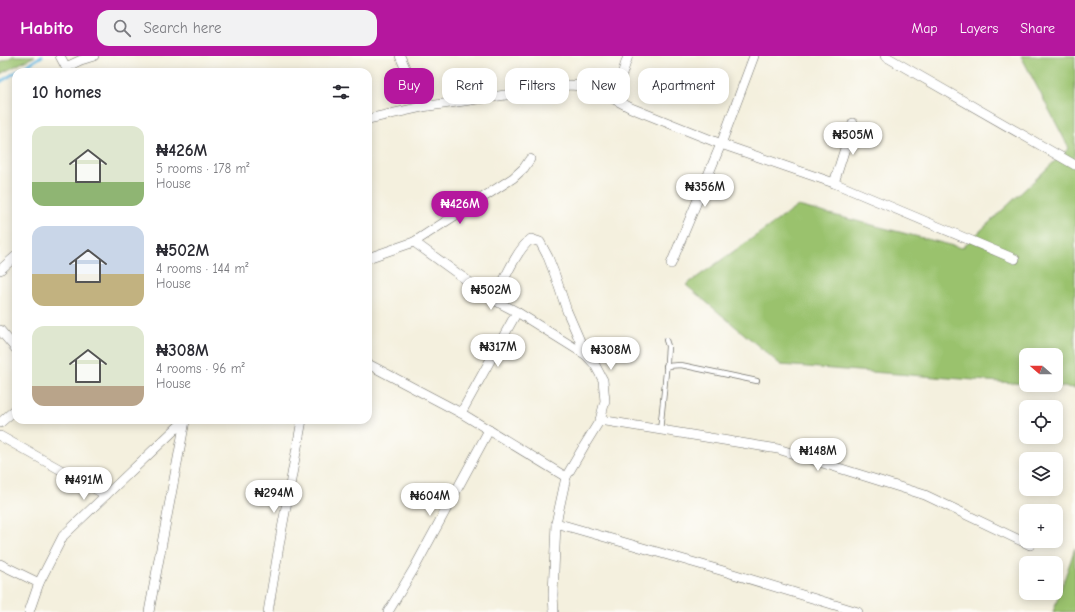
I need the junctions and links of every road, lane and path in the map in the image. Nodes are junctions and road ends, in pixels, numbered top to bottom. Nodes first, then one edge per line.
1 (94, 56) edge
2 (400, 56) edge
3 (628, 56) edge
4 (754, 56) edge
5 (885, 56) edge
6 (64, 63) edge
7 (624, 68) edge
8 (577, 85) edge
9 (623, 104) edge
10 (422, 107) junction
11 (372, 117) edge
12 (853, 123) dead end
13 (721, 144) junction
14 (530, 159) dead end
15 (1075, 165) edge
16 (834, 183) junction
17 (414, 242) junction
18 (372, 257) edge
19 (1015, 259) dead end
20 (12, 260) edge
21 (671, 264) dead end
22 (0, 270) edge
23 (494, 300) junction
24 (517, 312) junction
25 (0, 330) edge
26 (666, 340) dead end
27 (12, 344) edge
28 (586, 355) junction
29 (372, 366) edge
30 (666, 366) junction
31 (757, 381) dead end
32 (12, 412) edge
33 (461, 413) junction
34 (600, 420) junction
35 (0, 423) edge
36 (182, 424) edge
37 (184, 424) edge
38 (301, 424) edge
39 (489, 430) junction
40 (660, 430) junction
41 (0, 436) edge
42 (566, 477) junction
43 (106, 495) junction
44 (556, 523) junction
45 (1019, 540) edge
46 (0, 564) edge
47 (39, 583) junction
48 (29, 612) edge
49 (149, 612) edge
50 (268, 612) edge
51 (388, 612) edge
52 (554, 612) edge
53 (858, 612) edge

1 - 6 street
2 - 10 street
3 - 7 street
4 - 13 street
5 - 15 street
8 - 10 street
9 - 13 street
10 - 11 street
12 - 16 street
13 - 16 street
13 - 21 street
14 - 17 street
16 - 19 street
17 - 18 street
17 - 23 street
20 - 22 street
23 - 24 street
23 - 28 street
24 - 28 street
24 - 33 street
25 - 27 street
26 - 30 lane
28 - 34 street
29 - 33 street
30 - 31 lane
30 - 40 lane
32 - 35 street
33 - 39 street
34 - 40 street
34 - 42 street
36 - 43 street
37 - 49 street
38 - 50 street
39 - 42 street
39 - 51 street
40 - 45 street
41 - 43 street
42 - 44 street
43 - 47 street
44 - 52 street
44 - 53 street
46 - 47 street
47 - 48 street

